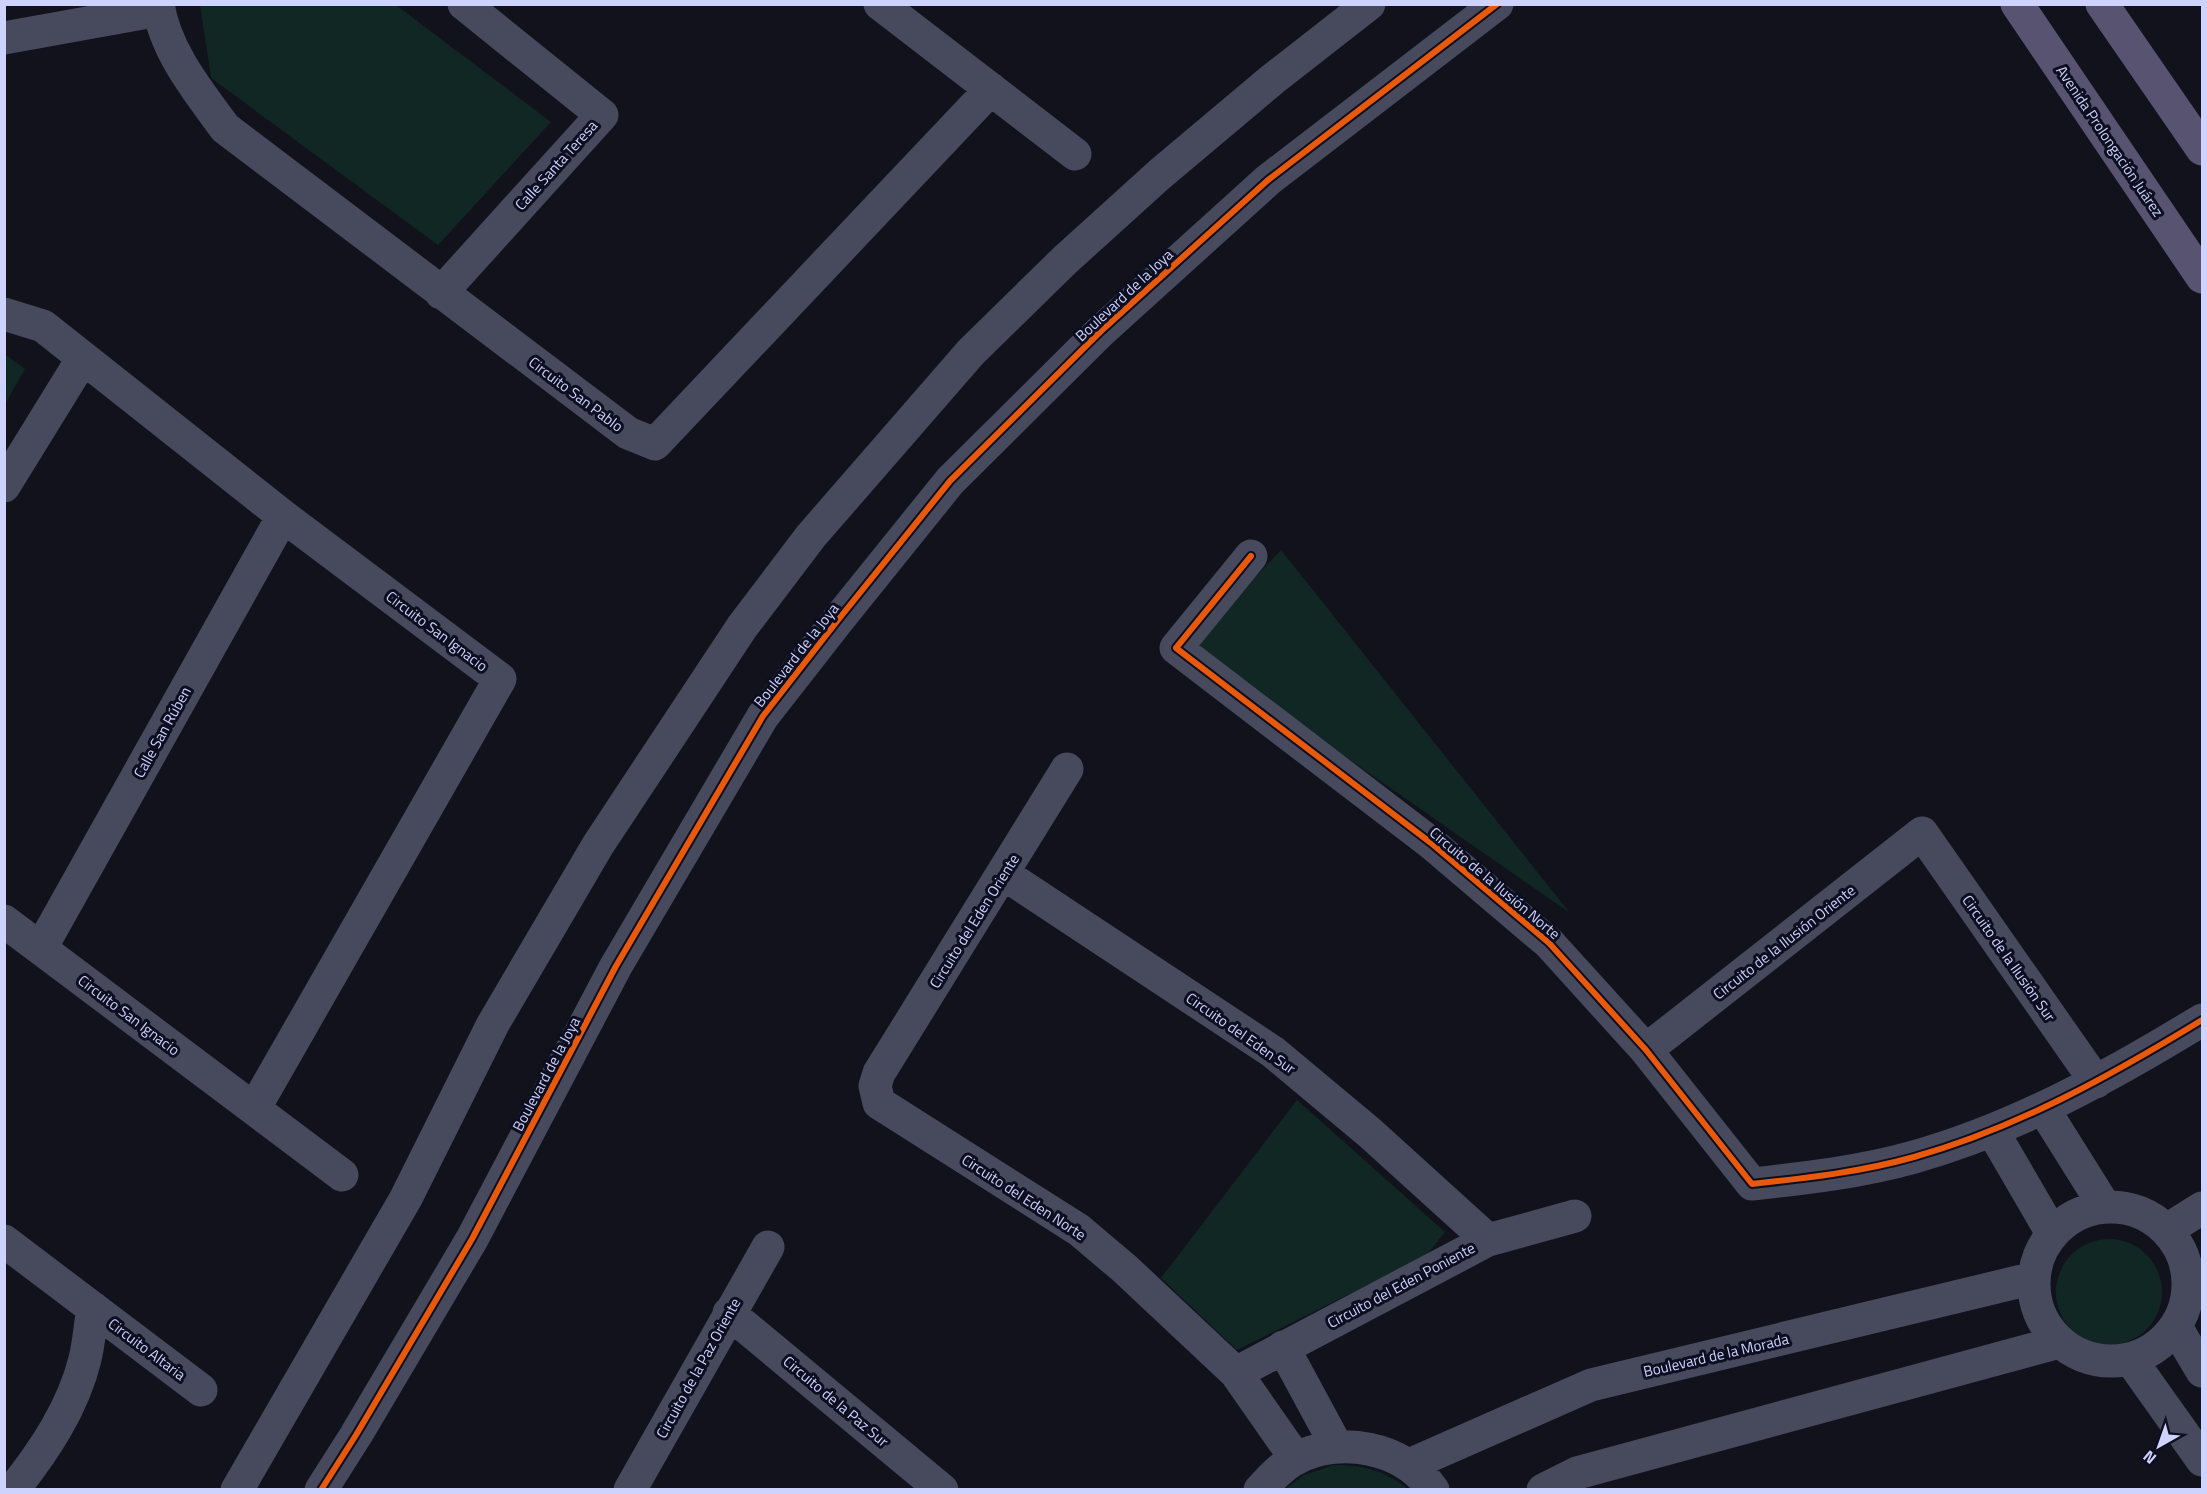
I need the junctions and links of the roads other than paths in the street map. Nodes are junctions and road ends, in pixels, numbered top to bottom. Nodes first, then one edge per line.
1 (464, 4) edge
2 (880, 4) edge
3 (1369, 4) edge
4 (1497, 4) edge
5 (2017, 4) edge
6 (2102, 4) edge
7 (158, 7) edge
8 (4, 38) edge
9 (991, 89) junction
10 (2202, 149) edge
11 (1075, 154) dead end
12 (2202, 277) edge
13 (441, 293) junction
14 (4, 314) edge
15 (82, 358) junction
16 (4, 486) edge
17 (283, 516) junction
18 (1251, 556) dead end
19 (1067, 769) dead end
20 (1922, 833) joint
21 (1004, 874) junction
22 (4, 921) edge
23 (41, 948) junction
24 (2202, 1020) edge
25 (1646, 1050) junction
26 (879, 1073) joint
27 (2096, 1082) junction
28 (2043, 1108) junction
29 (254, 1109) junction
30 (1992, 1130) junction
31 (342, 1175) dead end
32 (2105, 1207) junction
33 (2202, 1208) edge
34 (1575, 1216) dead end
35 (2167, 1230) junction
36 (2052, 1233) junction
37 (1488, 1240) junction
38 (4, 1241) edge
39 (768, 1247) dead end
40 (2034, 1278) junction
41 (93, 1308) junction
42 (2189, 1309) edge
43 (729, 1313) junction
44 (2059, 1342) junction
45 (1283, 1347) junction
46 (2131, 1360) junction
47 (2202, 1371) edge
48 (1236, 1373) junction
49 (201, 1390) dead end
50 (1337, 1447) junction
51 (1296, 1459) junction
52 (2202, 1460) edge
53 (1409, 1465) junction
54 (13, 1490) edge
55 (237, 1490) edge
56 (321, 1490) edge
57 (630, 1490) edge
58 (942, 1490) edge
59 (1260, 1490) edge
60 (1433, 1490) edge
61 (1543, 1490) edge

1 - 13 street, Calle Santa Teresa
2 - 9 street
3 - 55 street
4 - 56 street, Boulevard de la Joya
5 - 12 main road, Avenida Prolongación Juárez
6 - 10 main road
7 - 8 street
7 - 13 street, Circuito San Pablo
9 - 11 street
9 - 13 street, Circuito San Pablo
14 - 15 street, Circuito San Ignacio
15 - 16 street
15 - 17 street, Circuito San Ignacio
17 - 23 street, Calle San Rúben
17 - 29 street, Circuito San Ignacio
18 - 25 street, Circuito de la Ilusión Norte
19 - 21 street, Circuito del Eden Oriente
20 - 25 street, Circuito de la Ilusión Oriente
20 - 27 street, Circuito de la Ilusión Sur
21 - 26 street, Circuito del Eden Oriente
21 - 37 street, Circuito del Eden Sur
22 - 23 street, Circuito San Ignacio
23 - 29 street, Circuito San Ignacio
24 - 27 street
25 - 30 street, Circuito de la Ilusión Norte
26 - 48 street, Circuito del Eden Norte
27 - 28 street
28 - 30 street
28 - 32 street
29 - 31 street, Circuito San Ignacio
30 - 36 street
32 - 35 street
32 - 36 street
33 - 35 street
34 - 37 street, Circuito del Eden Poniente
35 - 42 street
36 - 40 street
37 - 45 street, Circuito del Eden Poniente
38 - 41 street, Circuito Altaria
39 - 43 street, Circuito de la Paz Oriente
40 - 44 street
40 - 53 street, Boulevard de la Morada
41 - 49 street, Circuito Altaria
41 - 54 street, Circuito Altaria
42 - 46 street
42 - 47 street
43 - 57 street, Circuito de la Paz Oriente
43 - 58 street, Circuito de la Paz Sur
44 - 46 street
44 - 61 street
45 - 48 street, Circuito del Eden Poniente
45 - 50 street
46 - 52 street
48 - 51 street
50 - 51 street
50 - 53 street
51 - 59 street
53 - 60 street

